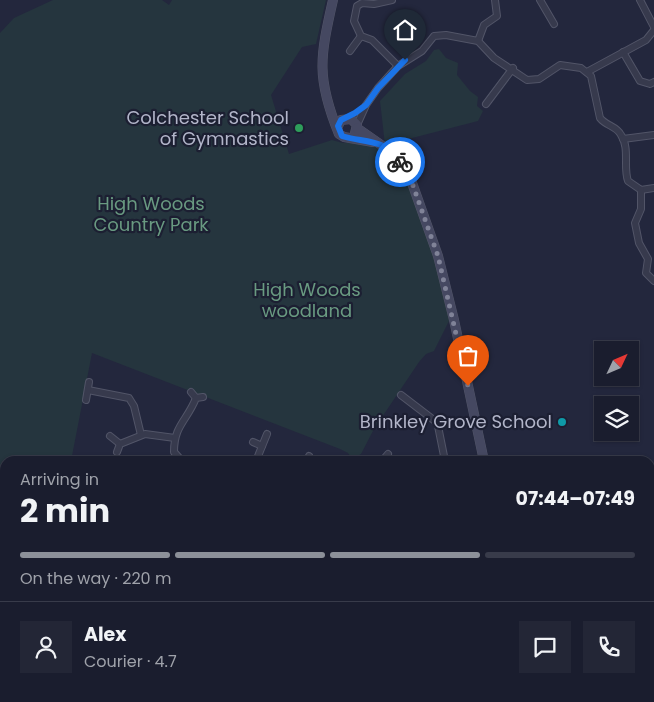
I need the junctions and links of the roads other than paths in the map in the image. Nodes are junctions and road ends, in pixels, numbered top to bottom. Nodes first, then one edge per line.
1 (333, 0) edge
2 (392, 0) edge
3 (495, 0) edge
4 (540, 0) edge
5 (640, 0) edge
6 (554, 24) dead end
7 (654, 29) edge
8 (361, 36) junction
9 (478, 41) junction
10 (350, 51) dead end
11 (623, 52) junction
12 (398, 66) junction
13 (513, 68) junction
14 (587, 72) junction
15 (654, 82) edge
16 (325, 94) junction
17 (486, 101) dead end
18 (366, 105) junction
19 (347, 118) junction
20 (338, 126) junction
21 (357, 127) junction
22 (654, 135) edge
23 (351, 137) junction
24 (624, 139) junction
25 (378, 143) junction
26 (654, 188) edge
27 (641, 190) junction
28 (654, 281) edge
29 (89, 382) dead end
30 (88, 390) junction
31 (191, 392) dead end
32 (401, 395) dead end
33 (203, 397) dead end
34 (196, 398) junction
35 (86, 400) dead end
36 (267, 434) dead end
37 (141, 435) junction
38 (110, 436) dead end
39 (175, 438) junction
40 (253, 442) dead end
41 (120, 444) junction
42 (262, 446) junction
43 (117, 452) dead end
44 (178, 456) edge
45 (258, 456) edge
46 (444, 456) edge
47 (483, 456) edge

1 - 16 street
2 - 8 street
3 - 9 street
4 - 6 street
5 - 7 street
7 - 11 street
8 - 10 street
8 - 12 street
9 - 12 street
9 - 13 street
11 - 14 street
11 - 15 street
12 - 18 street
13 - 14 street
13 - 17 street
14 - 24 street
16 - 19 street
16 - 20 street
18 - 19 street
18 - 21 street
19 - 20 street
19 - 21 street
20 - 23 street
21 - 23 street
21 - 25 street
22 - 24 street
23 - 25 street
24 - 27 street
25 - 47 street
26 - 27 street
27 - 28 street
29 - 30 street
30 - 35 street
30 - 37 street
31 - 34 street
32 - 46 street
33 - 34 street
34 - 39 street
36 - 42 street
37 - 39 street
37 - 41 street
38 - 41 street
39 - 44 street
40 - 42 street
41 - 43 street
42 - 45 street

